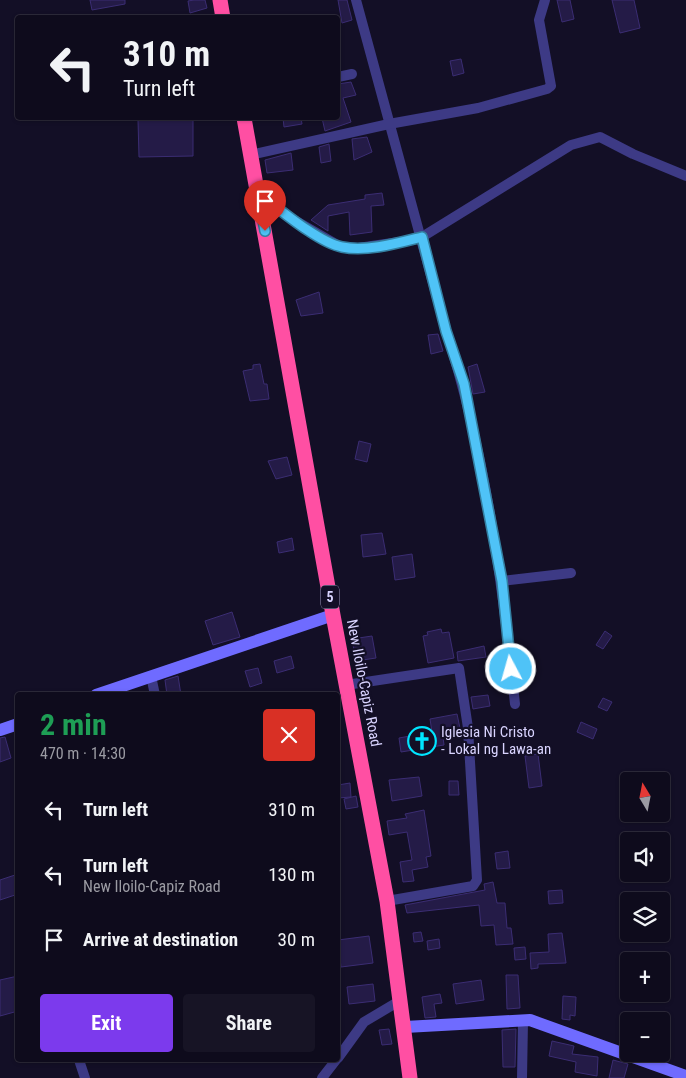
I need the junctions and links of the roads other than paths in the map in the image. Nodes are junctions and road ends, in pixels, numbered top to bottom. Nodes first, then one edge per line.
1 (220, 0) edge
2 (356, 0) edge
3 (545, 0) edge
4 (222, 15) edge
5 (352, 74) dead end
6 (340, 77) edge
7 (244, 120) edge
8 (389, 124) junction
9 (250, 155) junction
10 (686, 176) edge
11 (258, 193) junction
12 (422, 237) junction
13 (571, 573) dead end
14 (502, 581) junction
15 (333, 615) junction
16 (152, 676) junction
17 (346, 685) junction
18 (105, 692) edge
19 (155, 692) edge
20 (515, 704) dead end
21 (15, 725) edge
22 (0, 730) edge
23 (388, 902) junction
24 (401, 1000) junction
25 (523, 1021) junction
26 (405, 1027) junction
27 (340, 1055) edge
28 (80, 1062) edge
29 (335, 1062) edge
30 (686, 1076) edge
31 (85, 1078) edge
32 (322, 1078) edge
33 (410, 1078) edge
34 (522, 1078) edge

1 - 4 highway
2 - 8 street
3 - 8 street
5 - 6 street
7 - 9 highway, New Iloilo-Capiz Road / 5
8 - 9 street
8 - 12 street
9 - 11 highway, New Iloilo-Capiz Road / 5
10 - 12 street
11 - 12 street
11 - 15 highway, New Iloilo-Capiz Road / 5
12 - 14 street
13 - 14 street
14 - 20 street
15 - 16 main road
15 - 17 highway, New Iloilo-Capiz Road / 5
16 - 18 main road
16 - 19 street
17 - 23 highway, New Iloilo-Capiz Road / 5
17 - 23 street
21 - 22 main road
23 - 24 highway, New Iloilo-Capiz Road / 5
24 - 26 highway, New Iloilo-Capiz Road / 5
24 - 27 street
25 - 26 main road
25 - 30 main road
25 - 34 street
26 - 33 highway, New Iloilo-Capiz Road / 5
28 - 31 street
29 - 32 street

